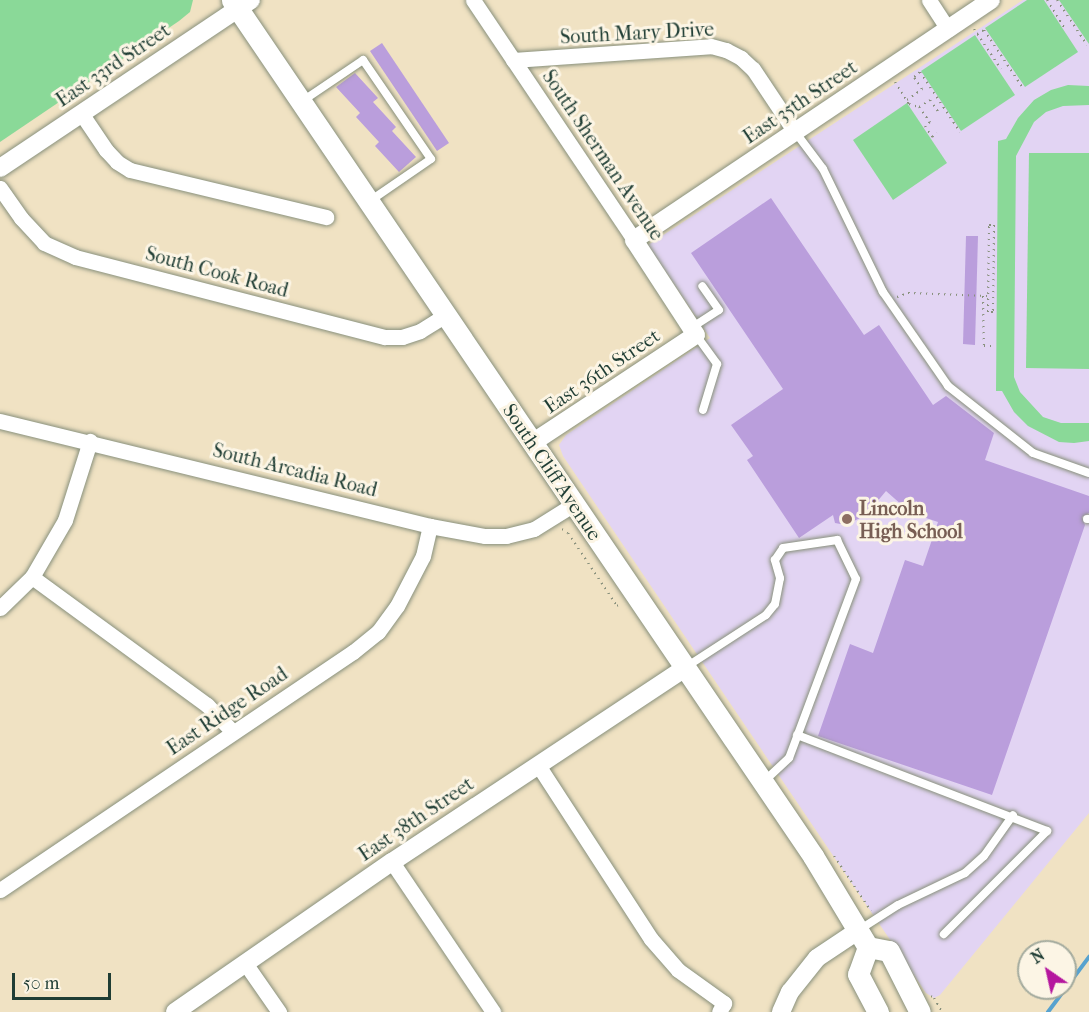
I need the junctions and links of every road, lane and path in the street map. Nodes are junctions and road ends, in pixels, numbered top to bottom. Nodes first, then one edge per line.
1 (473, 0) edge
2 (929, 0) edge
3 (991, 0) edge
4 (1047, 0) edge
5 (1057, 0) edge
6 (240, 3) edge
7 (1064, 27) dead end
8 (948, 29) junction
9 (974, 29) dead end
10 (977, 34) junction
11 (1088, 45) dead end
12 (513, 60) junction
13 (1001, 69) dead end
14 (895, 82) dead end
15 (1023, 88) dead end
16 (907, 100) junction
17 (301, 102) junction
18 (919, 107) junction
19 (81, 113) junction
20 (939, 113) dead end
21 (795, 132) junction
22 (960, 132) dead end
23 (937, 133) dead end
24 (0, 168) edge
25 (0, 188) edge
26 (369, 202) junction
27 (326, 217) dead end
28 (634, 240) junction
29 (702, 285) dead end
30 (983, 296) junction
31 (988, 296) junction
32 (889, 300) junction
33 (446, 315) junction
34 (694, 331) junction
35 (996, 346) dead end
36 (703, 410) dead end
37 (0, 421) edge
38 (90, 441) junction
39 (532, 443) junction
40 (1089, 472) edge
41 (574, 504) junction
42 (430, 526) junction
43 (32, 577) junction
44 (0, 608) edge
45 (685, 668) junction
46 (233, 732) junction
47 (797, 735) junction
48 (538, 765) junction
49 (763, 782) junction
50 (1013, 816) junction
51 (392, 862) junction
52 (0, 890) edge
53 (944, 934) dead end
54 (864, 938) junction
55 (245, 963) junction
56 (927, 1005) edge
57 (721, 1008) edge
58 (175, 1012) edge
59 (279, 1012) edge
60 (493, 1012) edge
61 (781, 1012) edge
62 (878, 1012) edge
63 (942, 1012) edge

1 - 12 street, South Sherman Avenue
2 - 8 street
3 - 8 street, East 35th Street
4 - 7 path
5 - 11 path
6 - 17 main road, South Cliff Avenue
6 - 19 street, East 33rd Street
8 - 21 street, East 35th Street
9 - 10 path
10 - 13 path
10 - 15 path
12 - 21 street, South Mary Drive
12 - 28 street, South Sherman Avenue
14 - 16 path
16 - 18 path
16 - 22 path
17 - 26 main road, South Cliff Avenue
17 - 26 lane
18 - 20 path
18 - 23 path
19 - 24 street, East 33rd Street
19 - 27 street
21 - 28 street, East 35th Street
21 - 32 lane
25 - 33 street, South Cook Road
26 - 33 main road, South Cliff Avenue
28 - 34 street, South Sherman Avenue
29 - 34 lane
30 - 31 path
30 - 32 path
30 - 35 path
31 - 31 path
32 - 40 lane
33 - 39 main road, South Cliff Avenue
34 - 36 lane
34 - 39 street, East 36th Street
37 - 38 street, South Arcadia Road
38 - 42 street, South Arcadia Road
38 - 43 street
39 - 41 main road, South Cliff Avenue
41 - 42 street, South Arcadia Road
41 - 45 main road, South Cliff Avenue
42 - 46 street, East Ridge Road
43 - 44 street
43 - 46 street
45 - 47 lane
45 - 48 street, East 38th Street
45 - 49 main road, South Cliff Avenue
46 - 52 street, East Ridge Road
47 - 49 lane
47 - 50 lane
48 - 51 street, East 38th Street
48 - 57 street
49 - 54 main road, South Cliff Avenue
50 - 53 lane
50 - 54 lane
51 - 55 street, East 38th Street
51 - 60 street
54 - 56 main road
54 - 61 street
54 - 62 main road
55 - 58 street, East 38th Street
55 - 59 street
56 - 63 path

